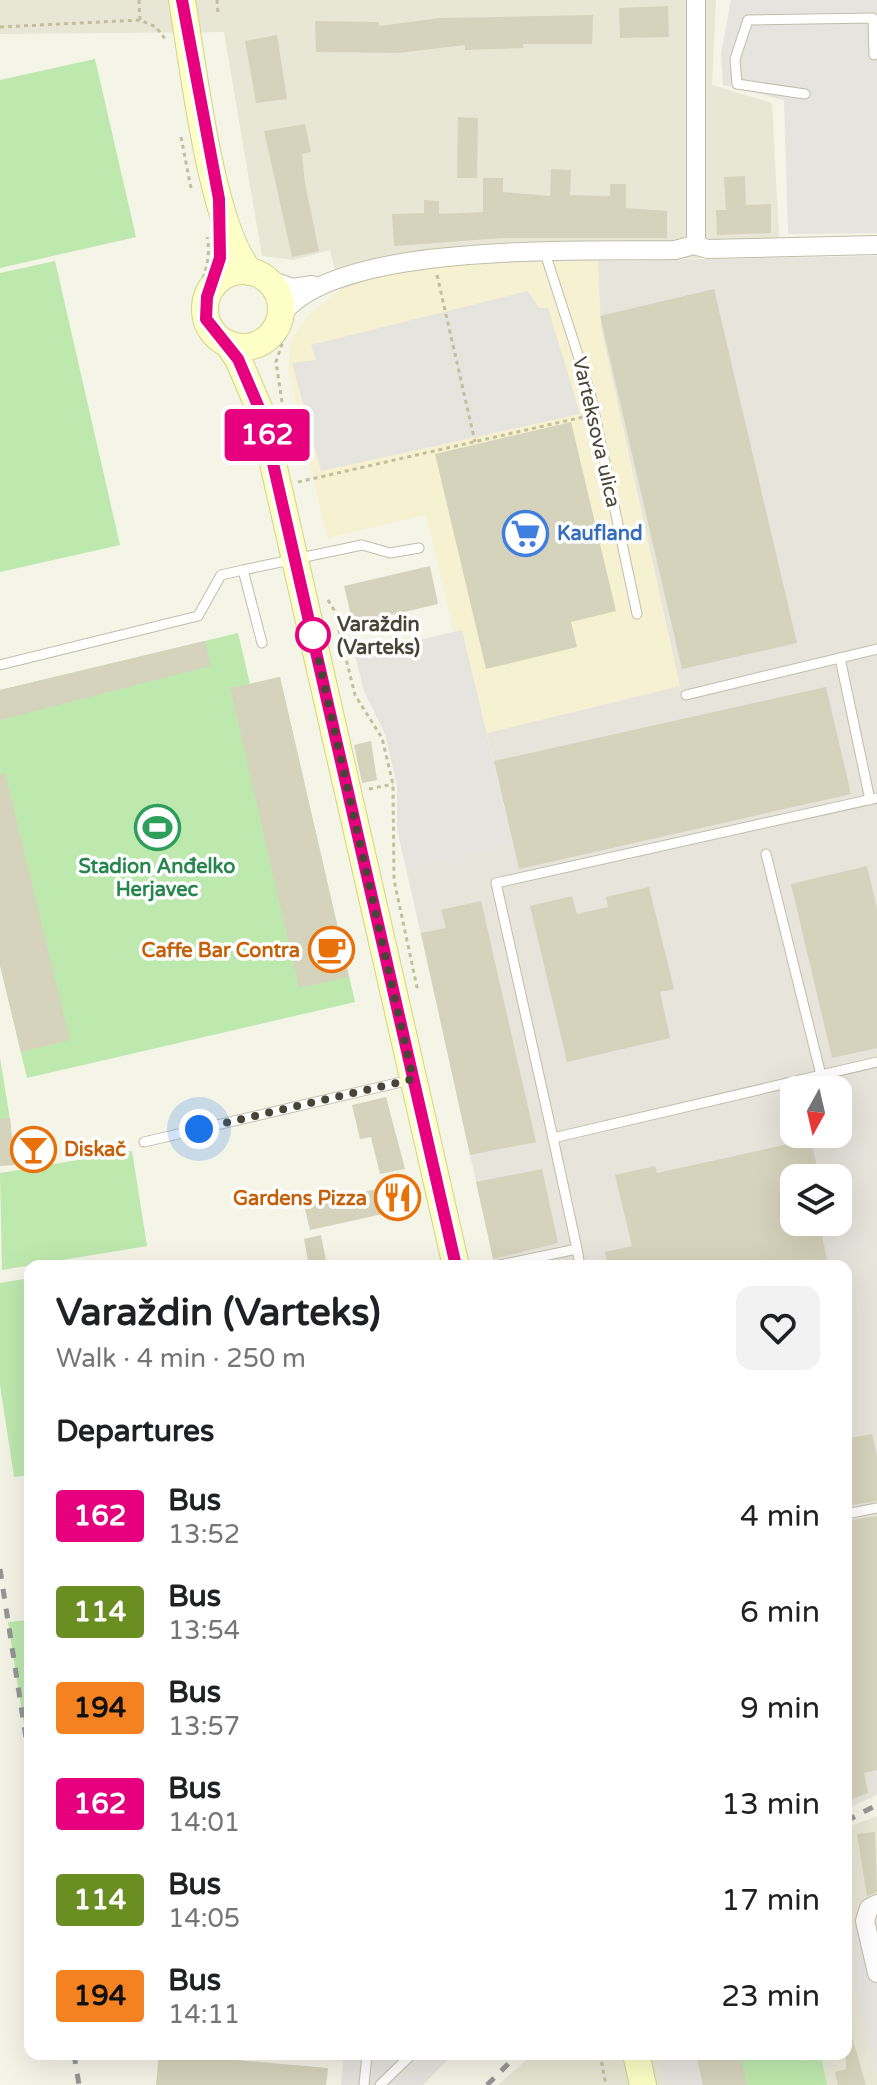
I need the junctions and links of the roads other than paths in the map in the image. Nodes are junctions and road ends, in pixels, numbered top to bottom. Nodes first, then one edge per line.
1 (182, 0) edge
2 (696, 0) edge
3 (874, 55) dead end
4 (805, 94) dead end
5 (219, 199) junction
6 (694, 245) junction
7 (877, 245) edge
8 (545, 253) junction
9 (258, 276) junction
10 (323, 286) junction
11 (212, 287) junction
12 (279, 326) junction
13 (227, 343) junction
14 (273, 412) junction
15 (419, 548) dead end
16 (295, 559) junction
17 (243, 570) junction
18 (637, 614) dead end
19 (262, 643) dead end
20 (877, 649) edge
21 (840, 658) junction
22 (0, 665) edge
23 (686, 695) dead end
24 (874, 799) edge
25 (766, 854) dead end
26 (877, 1062) edge
27 (821, 1075) junction
28 (413, 1079) junction
29 (553, 1138) junction
30 (144, 1142) dead end
31 (577, 1249) junction
32 (455, 1260) edge
33 (524, 1260) edge
34 (579, 1260) edge
35 (877, 1508) edge
36 (852, 1513) edge
37 (877, 1904) edge
38 (877, 1973) edge
39 (366, 2060) edge
40 (406, 2060) edge
41 (637, 2060) edge
42 (364, 2085) edge
43 (380, 2085) edge
44 (643, 2085) edge

1 - 5 main road
2 - 6 street
3 - 4 lane
5 - 9 main road
5 - 11 main road
6 - 7 street
6 - 8 street
8 - 10 street
8 - 18 lane, Varteksova ulica
9 - 10 street
9 - 11 main road
9 - 12 main road
10 - 12 street
11 - 13 main road
12 - 13 main road
12 - 14 main road
13 - 14 main road
14 - 16 main road
15 - 16 lane
16 - 17 lane
16 - 28 main road
17 - 19 lane
17 - 22 lane
20 - 21 lane
21 - 23 lane
21 - 24 lane
24 - 29 lane
25 - 27 lane
26 - 27 lane
27 - 29 lane
28 - 30 lane
28 - 32 main road
29 - 31 lane
31 - 33 lane
31 - 34 lane
35 - 36 lane
37 - 38 street
39 - 42 lane
40 - 43 lane
41 - 44 main road

